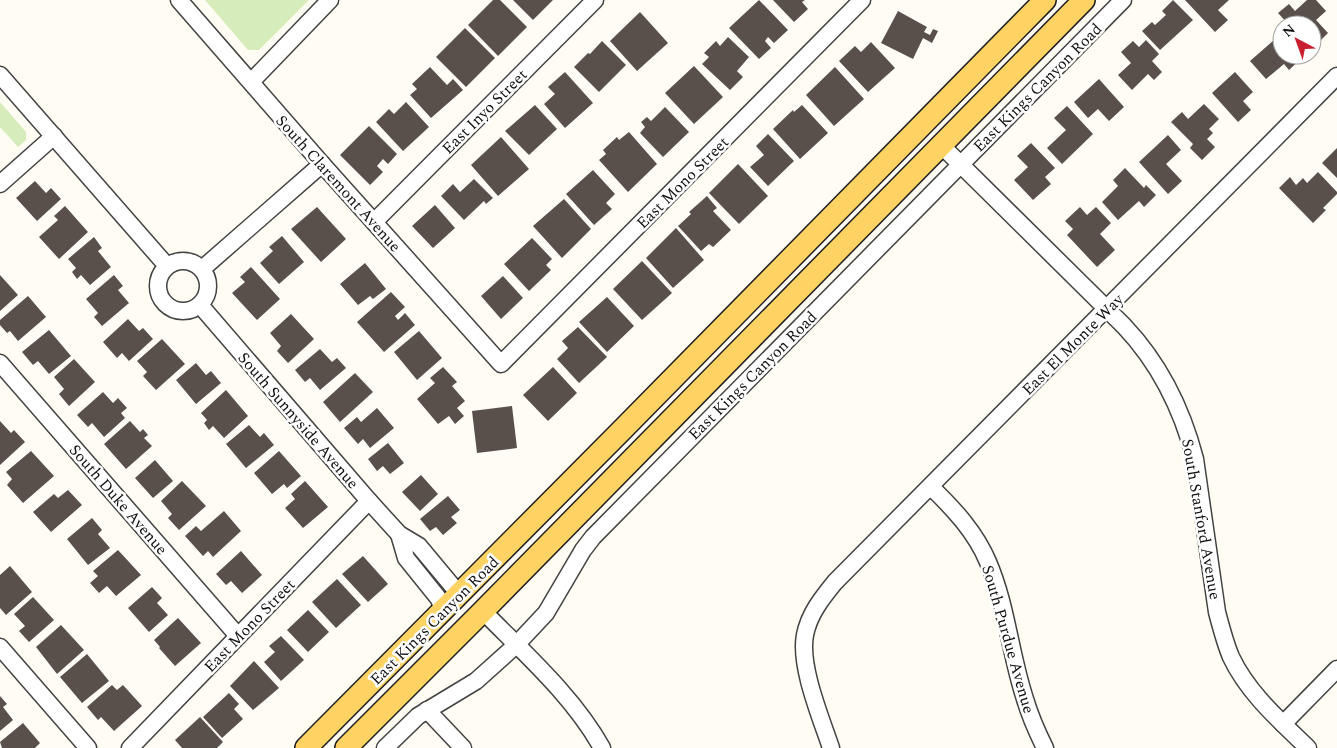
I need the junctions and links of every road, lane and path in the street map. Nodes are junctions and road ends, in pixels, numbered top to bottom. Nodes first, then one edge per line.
1 (179, 0) edge
2 (330, 0) edge
3 (594, 0) edge
4 (862, 0) edge
5 (1046, 0) edge
6 (1069, 0) edge
7 (1084, 0) edge
8 (1123, 0) edge
9 (1043, 42) junction
10 (0, 75) edge
11 (1337, 76) edge
12 (251, 82) junction
13 (54, 136) junction
14 (941, 145) junction
15 (322, 164) junction
16 (960, 165) junction
17 (0, 184) edge
18 (374, 222) junction
19 (167, 266) junction
20 (202, 269) junction
21 (200, 305) junction
22 (1107, 309) junction
23 (0, 363) edge
24 (501, 364) joint
25 (624, 429) junction
26 (931, 487) junction
27 (369, 501) junction
28 (399, 534) junction
29 (459, 594) junction
30 (444, 610) junction
31 (484, 611) junction
32 (238, 636) junction
33 (516, 645) junction
34 (0, 647) edge
35 (1337, 669) edge
36 (427, 710) junction
37 (1283, 724) junction
38 (88, 748) edge
39 (130, 748) edge
40 (306, 748) edge
41 (336, 748) edge
42 (346, 748) edge
43 (385, 748) edge
44 (463, 748) edge
45 (602, 748) edge
46 (831, 748) edge
47 (1045, 748) edge
48 (1308, 748) edge

1 - 12 street, South Claremont Avenue
2 - 12 street
3 - 18 street, East Inyo Street
4 - 24 street, East Mono Street
5 - 25 main road, East Kings Canyon Road
6 - 9 main road
7 - 9 main road, East Kings Canyon Road
8 - 16 street, East Kings Canyon Road
9 - 14 main road, East Kings Canyon Road
10 - 13 street
11 - 22 street, East El Monte Way
12 - 15 street, South Claremont Avenue
13 - 17 street
13 - 19 street
14 - 16 street, South Stanford Avenue
14 - 31 main road, East Kings Canyon Road
15 - 18 street, South Claremont Avenue
15 - 20 street
16 - 22 street, South Stanford Avenue
16 - 33 street, East Kings Canyon Road
18 - 24 street, South Claremont Avenue
19 - 20 street
19 - 21 street
20 - 21 street
21 - 27 street, South Sunnyside Avenue
22 - 26 street, East El Monte Way
22 - 37 street, South Stanford Avenue
23 - 32 street, South Duke Avenue
25 - 29 main road, East Kings Canyon Road
25 - 31 main road
26 - 46 street, East El Monte Way
26 - 47 street, South Purdue Avenue
27 - 28 street, South Sunnyside Avenue
27 - 32 street, East Mono Street
28 - 29 street, South Sunnyside Avenue
28 - 30 street, South Sunnyside Avenue
29 - 30 main road, East Kings Canyon Road
29 - 41 main road
30 - 40 main road, East Kings Canyon Road
31 - 33 street
31 - 42 main road, East Kings Canyon Road
32 - 39 street, East Mono Street
33 - 36 street, East Kings Canyon Road
33 - 45 street
34 - 38 street
35 - 37 street
36 - 43 street, East Kings Canyon Road
36 - 44 street
37 - 48 street, South Stanford Avenue

